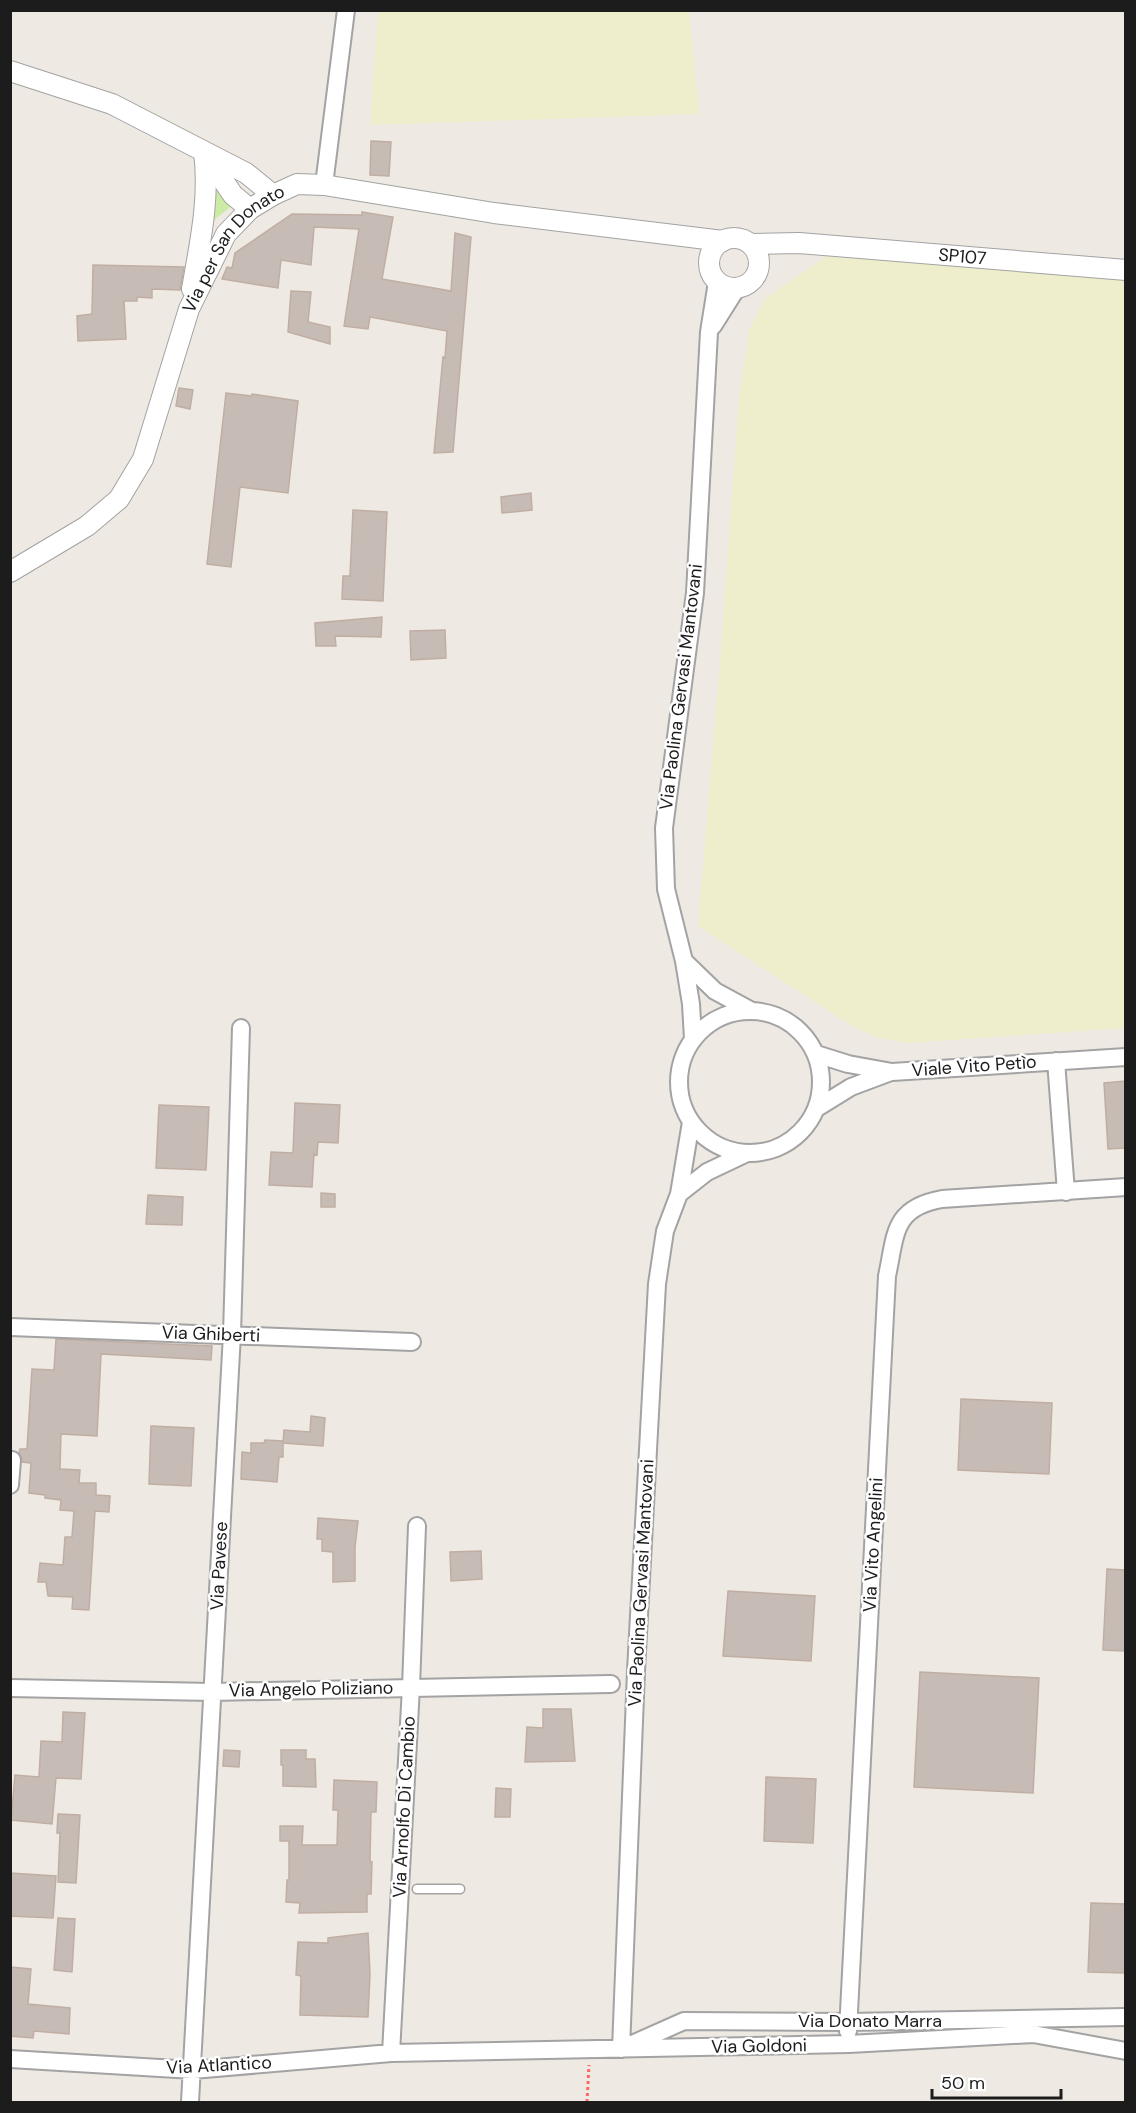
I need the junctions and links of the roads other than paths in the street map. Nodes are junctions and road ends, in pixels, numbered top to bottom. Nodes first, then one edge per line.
1 (346, 10) edge
2 (10, 71) edge
3 (204, 152) junction
4 (324, 185) junction
5 (273, 195) junction
6 (250, 209) junction
7 (682, 237) junction
8 (723, 241) junction
9 (755, 253) junction
10 (709, 259) junction
11 (1125, 270) edge
12 (717, 282) junction
13 (737, 288) junction
14 (189, 309) junction
15 (709, 332) junction
16 (10, 572) edge
17 (684, 962) junction
18 (752, 1011) junction
19 (241, 1028) dead end
20 (693, 1039) junction
21 (816, 1054) junction
22 (1125, 1057) edge
23 (1056, 1061) junction
24 (892, 1072) junction
25 (817, 1108) junction
26 (691, 1122) junction
27 (747, 1153) junction
28 (1125, 1187) edge
29 (1066, 1192) junction
30 (679, 1194) junction
31 (10, 1327) edge
32 (232, 1334) junction
33 (412, 1342) dead end
34 (12, 1460) dead end
35 (10, 1485) edge
36 (417, 1526) dead end
37 (611, 1684) dead end
38 (411, 1687) junction
39 (10, 1688) edge
40 (212, 1692) junction
41 (400, 1887) junction
42 (417, 1889) joint
43 (460, 1889) dead end
44 (1125, 2017) edge
45 (848, 2022) junction
46 (849, 2044) junction
47 (621, 2049) junction
48 (1125, 2051) edge
49 (391, 2053) junction
50 (10, 2059) edge
51 (193, 2070) junction
52 (190, 2103) edge

1 - 4 street
2 - 3 street
3 - 5 street
3 - 6 street
3 - 14 street
4 - 5 street, Via per San Donato
4 - 7 street, Via per San Donato
5 - 6 street, Via per San Donato
6 - 14 street, Via per San Donato
7 - 8 street, Via per San Donato
7 - 10 street
8 - 9 street
8 - 10 street
9 - 11 street, SP107 / SP107
9 - 13 street
10 - 12 street
12 - 13 street
12 - 15 street, Via Paolina Gervasi Mantovani
13 - 15 street, Via Paolina Gervasi Mantovani
14 - 16 street, Via per San Donato
15 - 17 street, Via Paolina Gervasi Mantovani
17 - 18 street
17 - 20 street, Via Paolina Gervasi Mantovani
18 - 20 street
18 - 21 street
19 - 32 street, Via Pavese
20 - 26 street
21 - 24 street
21 - 25 street
22 - 23 street, Viale Vito Petìo
23 - 24 street, Viale Vito Petìo
23 - 29 street, Viale Vito Petìo
24 - 25 street
25 - 27 street
26 - 27 street
26 - 30 street, Via Paolina Gervasi Mantovani
27 - 30 street
28 - 29 street, Via Vito Angelini
29 - 45 street, Via Vito Angelini
30 - 47 street, Via Paolina Gervasi Mantovani
31 - 32 street, Via Ghiberti
32 - 33 street, Via Ghiberti
32 - 40 street, Via Pavese
34 - 35 street
36 - 38 street, Via Arnolfo Di Cambio
37 - 38 street, Via Angelo Poliziano
38 - 40 street, Via Angelo Poliziano
38 - 41 street, Via Arnolfo Di Cambio
39 - 40 street, Via Angelo Poliziano
40 - 51 street, Via Pavese
41 - 42 street
41 - 49 street, Via Arnolfo Di Cambio
42 - 43 lane
44 - 45 street, Via Donato Marra
45 - 46 street, Via Vito Angelini
45 - 47 street, Via Donato Marra
46 - 47 street, Via Goldoni
46 - 48 street, Via Goldoni
47 - 49 street, Via Goldoni
49 - 51 street, Via Atlantico
50 - 51 street, Via Atlantico
51 - 52 street, Via Pavese

